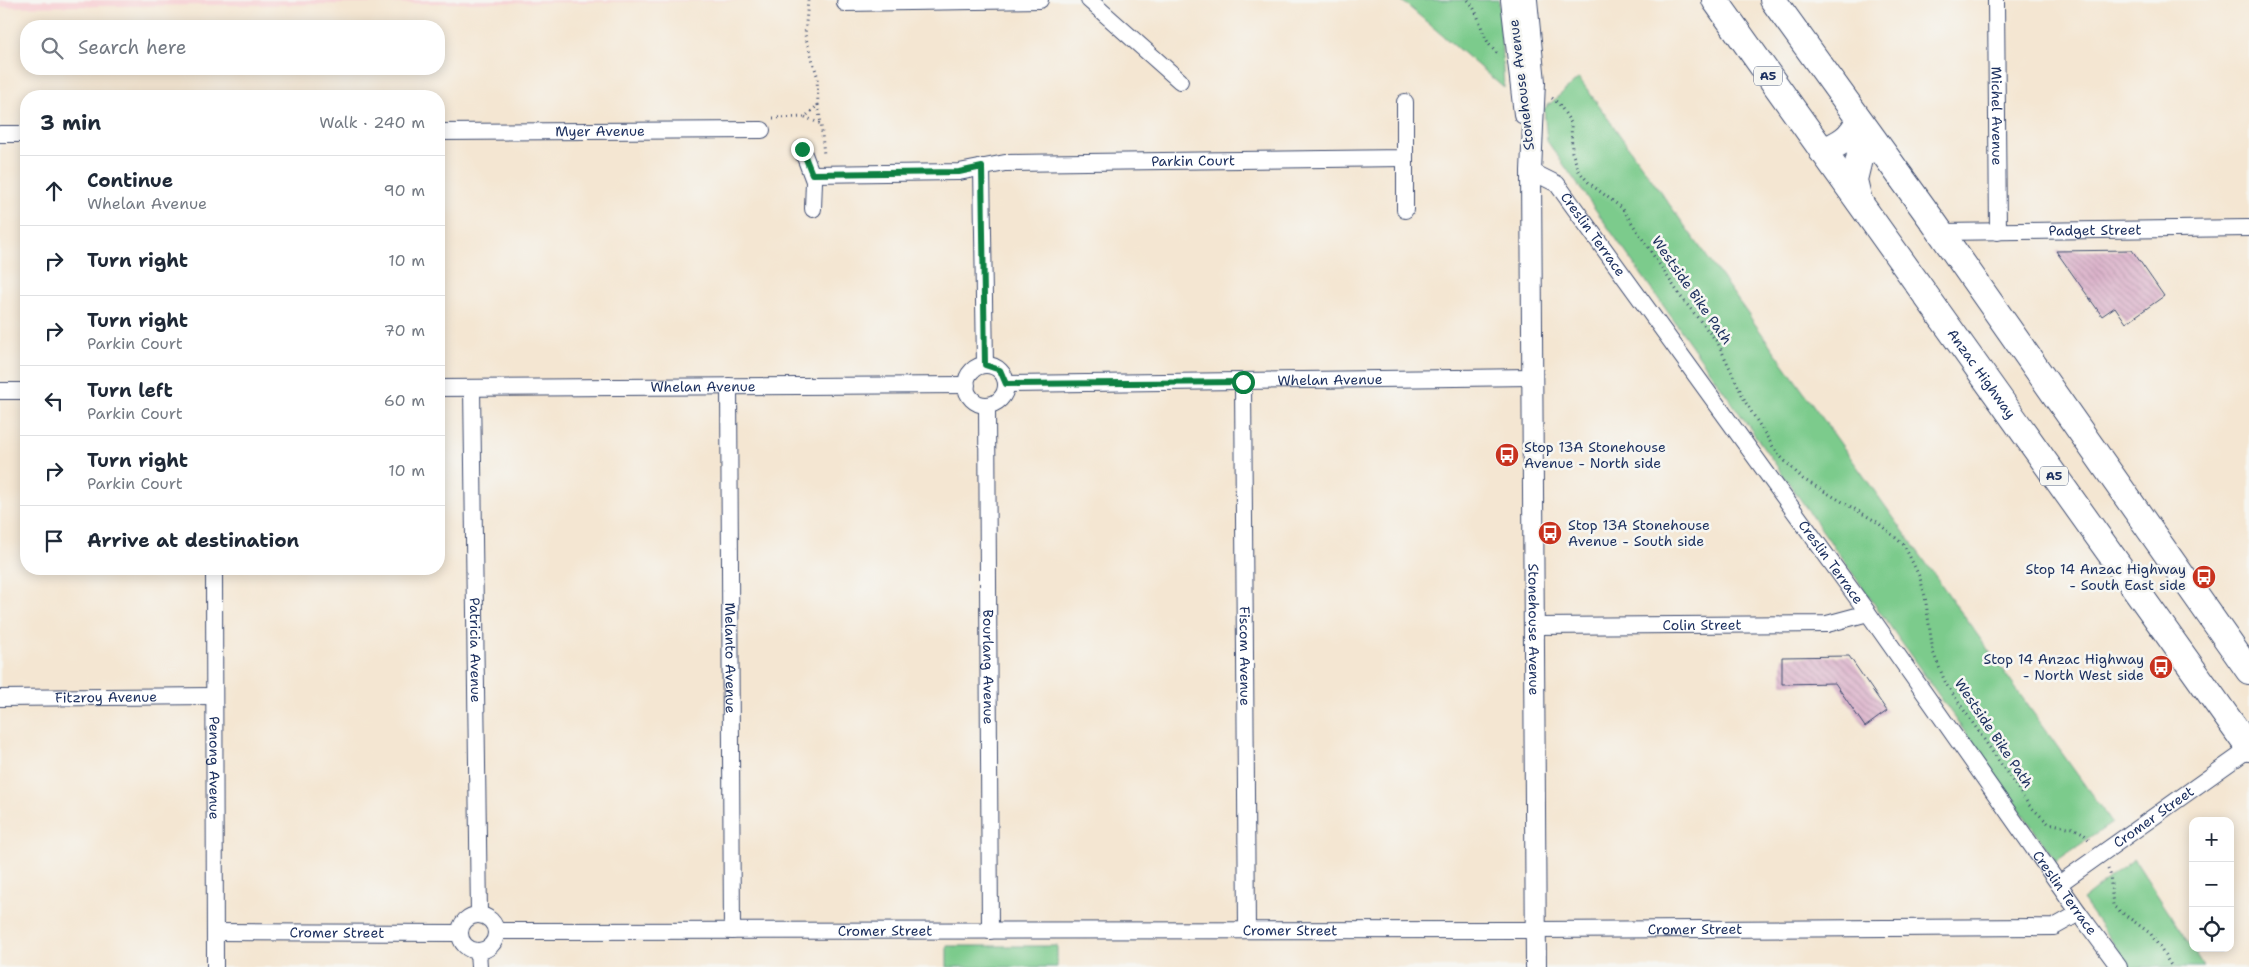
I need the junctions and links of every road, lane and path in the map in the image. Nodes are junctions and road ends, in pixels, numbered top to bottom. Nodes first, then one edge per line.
1 (808, 0) edge
2 (1040, 0) edge
3 (1089, 0) edge
4 (1468, 0) edge
5 (1511, 0) edge
6 (1527, 0) edge
7 (1715, 0) edge
8 (1773, 0) edge
9 (1996, 0) edge
10 (845, 3) dead end
11 (1505, 60) dead end
12 (1180, 81) dead end
13 (1546, 92) dead end
14 (1405, 102) dead end
15 (818, 105) junction
16 (805, 117) junction
17 (1859, 120) junction
18 (821, 124) junction
19 (762, 130) joint
20 (445, 132) edge
21 (0, 134) edge
22 (20, 134) edge
23 (1879, 148) junction
24 (802, 149) dead end
25 (1822, 151) junction
26 (1405, 158) junction
27 (982, 167) junction
28 (1531, 171) junction
29 (818, 174) junction
30 (1860, 204) junction
31 (813, 209) dead end
32 (1405, 210) dead end
33 (2249, 228) edge
34 (1940, 232) junction
35 (1998, 232) junction
36 (985, 365) junction
37 (1532, 377) junction
38 (1243, 382) junction
39 (1006, 384) junction
40 (967, 385) junction
41 (729, 386) junction
42 (445, 388) edge
43 (472, 388) junction
44 (0, 391) edge
45 (20, 391) edge
46 (987, 405) junction
47 (214, 575) edge
48 (1868, 613) junction
49 (1534, 626) junction
50 (2249, 671) edge
51 (213, 696) junction
52 (0, 698) edge
53 (2249, 748) edge
54 (2093, 844) dead end
55 (2105, 864) dead end
56 (2059, 884) junction
57 (2079, 913) junction
58 (479, 914) junction
59 (1247, 930) junction
60 (1536, 930) junction
61 (496, 931) junction
62 (732, 931) junction
63 (990, 931) junction
64 (215, 932) junction
65 (460, 933) junction
66 (478, 959) edge
67 (215, 967) edge
68 (1536, 967) edge
69 (2119, 967) edge
70 (2172, 967) edge

1 - 15 path
2 - 10 street
3 - 12 street
4 - 11 path
5 - 28 street, Stonehouse Avenue
6 - 28 street, Stonehouse Avenue
7 - 25 highway, Anzac Highway / A5
8 - 17 highway
9 - 35 street, Michel Avenue
13 - 54 path, Westside Bike Path
14 - 26 street
15 - 16 path
15 - 18 path
16 - 18 path
16 - 19 path
17 - 23 highway
17 - 25 highway
18 - 29 path
19 - 20 street, Myer Avenue
21 - 22 street
23 - 30 highway
23 - 34 highway
24 - 29 street
25 - 30 highway, Anzac Highway / A5
26 - 27 street, Parkin Court
26 - 32 street
27 - 29 street, Parkin Court
27 - 36 street
28 - 37 street, Stonehouse Avenue
28 - 48 street, Creslin Terrace
29 - 31 street
30 - 53 highway, Anzac Highway / A5
33 - 35 street, Padget Street
34 - 35 street, Padget Street
34 - 50 highway
36 - 39 street
36 - 40 street
37 - 38 street, Whelan Avenue
37 - 49 street, Stonehouse Avenue
38 - 39 street, Whelan Avenue
38 - 59 street, Fiscom Avenue
39 - 46 street
40 - 41 street, Whelan Avenue
40 - 46 street
41 - 43 street, Whelan Avenue
41 - 62 street, Melanto Avenue
42 - 43 street, Whelan Avenue
43 - 58 street, Patricia Avenue
44 - 45 street
46 - 63 street, Bourlang Avenue
47 - 51 street, Penong Avenue
48 - 49 street, Colin Street
48 - 56 street, Creslin Terrace
49 - 60 street, Stonehouse Avenue
51 - 52 street, Fitzroy Avenue
51 - 64 street, Penong Avenue
53 - 56 street, Cromer Street
55 - 70 path
56 - 57 street, Creslin Terrace
57 - 60 street, Cromer Street
57 - 69 street, Creslin Terrace
58 - 61 street
58 - 65 street
59 - 60 street, Cromer Street
59 - 63 street, Cromer Street
60 - 68 street, Stonehouse Avenue
61 - 62 street, Cromer Street
61 - 66 street
62 - 63 street, Cromer Street
64 - 65 street, Cromer Street
64 - 67 street, Penong Avenue
65 - 66 street

